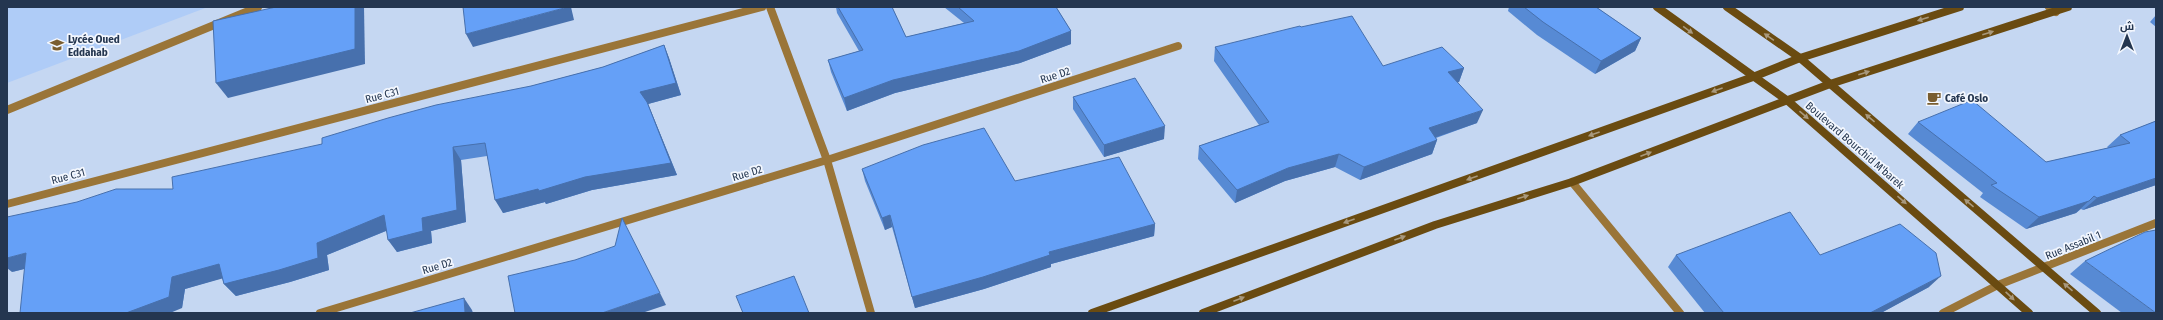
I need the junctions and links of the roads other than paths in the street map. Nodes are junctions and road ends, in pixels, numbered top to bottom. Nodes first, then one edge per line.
1 (258, 7) edge
2 (762, 7) edge
3 (770, 7) edge
4 (1656, 7) edge
5 (1727, 7) edge
6 (1960, 7) edge
7 (2049, 7) edge
8 (2068, 7) edge
9 (2056, 12) junction
10 (1178, 46) dead end
11 (1800, 58) junction
12 (1753, 77) junction
13 (1830, 84) junction
14 (1788, 100) junction
15 (7, 110) edge
16 (827, 160) junction
17 (1572, 182) junction
18 (7, 204) edge
19 (2156, 223) edge
20 (2046, 268) junction
21 (1998, 285) junction
22 (320, 313) edge
23 (871, 313) edge
24 (1092, 313) edge
25 (1202, 313) edge
26 (1680, 313) edge
27 (1943, 313) edge
28 (2029, 313) edge
29 (2097, 313) edge

1 - 15 street
2 - 18 street, Rue C31
3 - 16 street
4 -> 12 main road, Boulevard Bourchid M'barek
11 -> 5 main road
6 -> 11 main road
7 - 9 street
8 - 9 main road
13 -> 9 main road
10 - 16 street, Rue D2
11 - 12 main road
11 - 13 main road
12 - 14 main road, Boulevard Bourchid M'barek
12 -> 24 main road
13 - 14 main road
20 -> 13 main road
17 -> 14 main road
14 -> 21 main road, Boulevard Bourchid M'barek
16 - 22 street, Rue D2
16 - 23 street
25 -> 17 main road
17 - 26 street
19 - 20 street, Rue Assabil 1
20 - 21 street, Rue Assabil 1
29 -> 20 main road
21 - 27 street, Rue Assabil 1
21 -> 28 main road, Boulevard Bourchid M'barek

